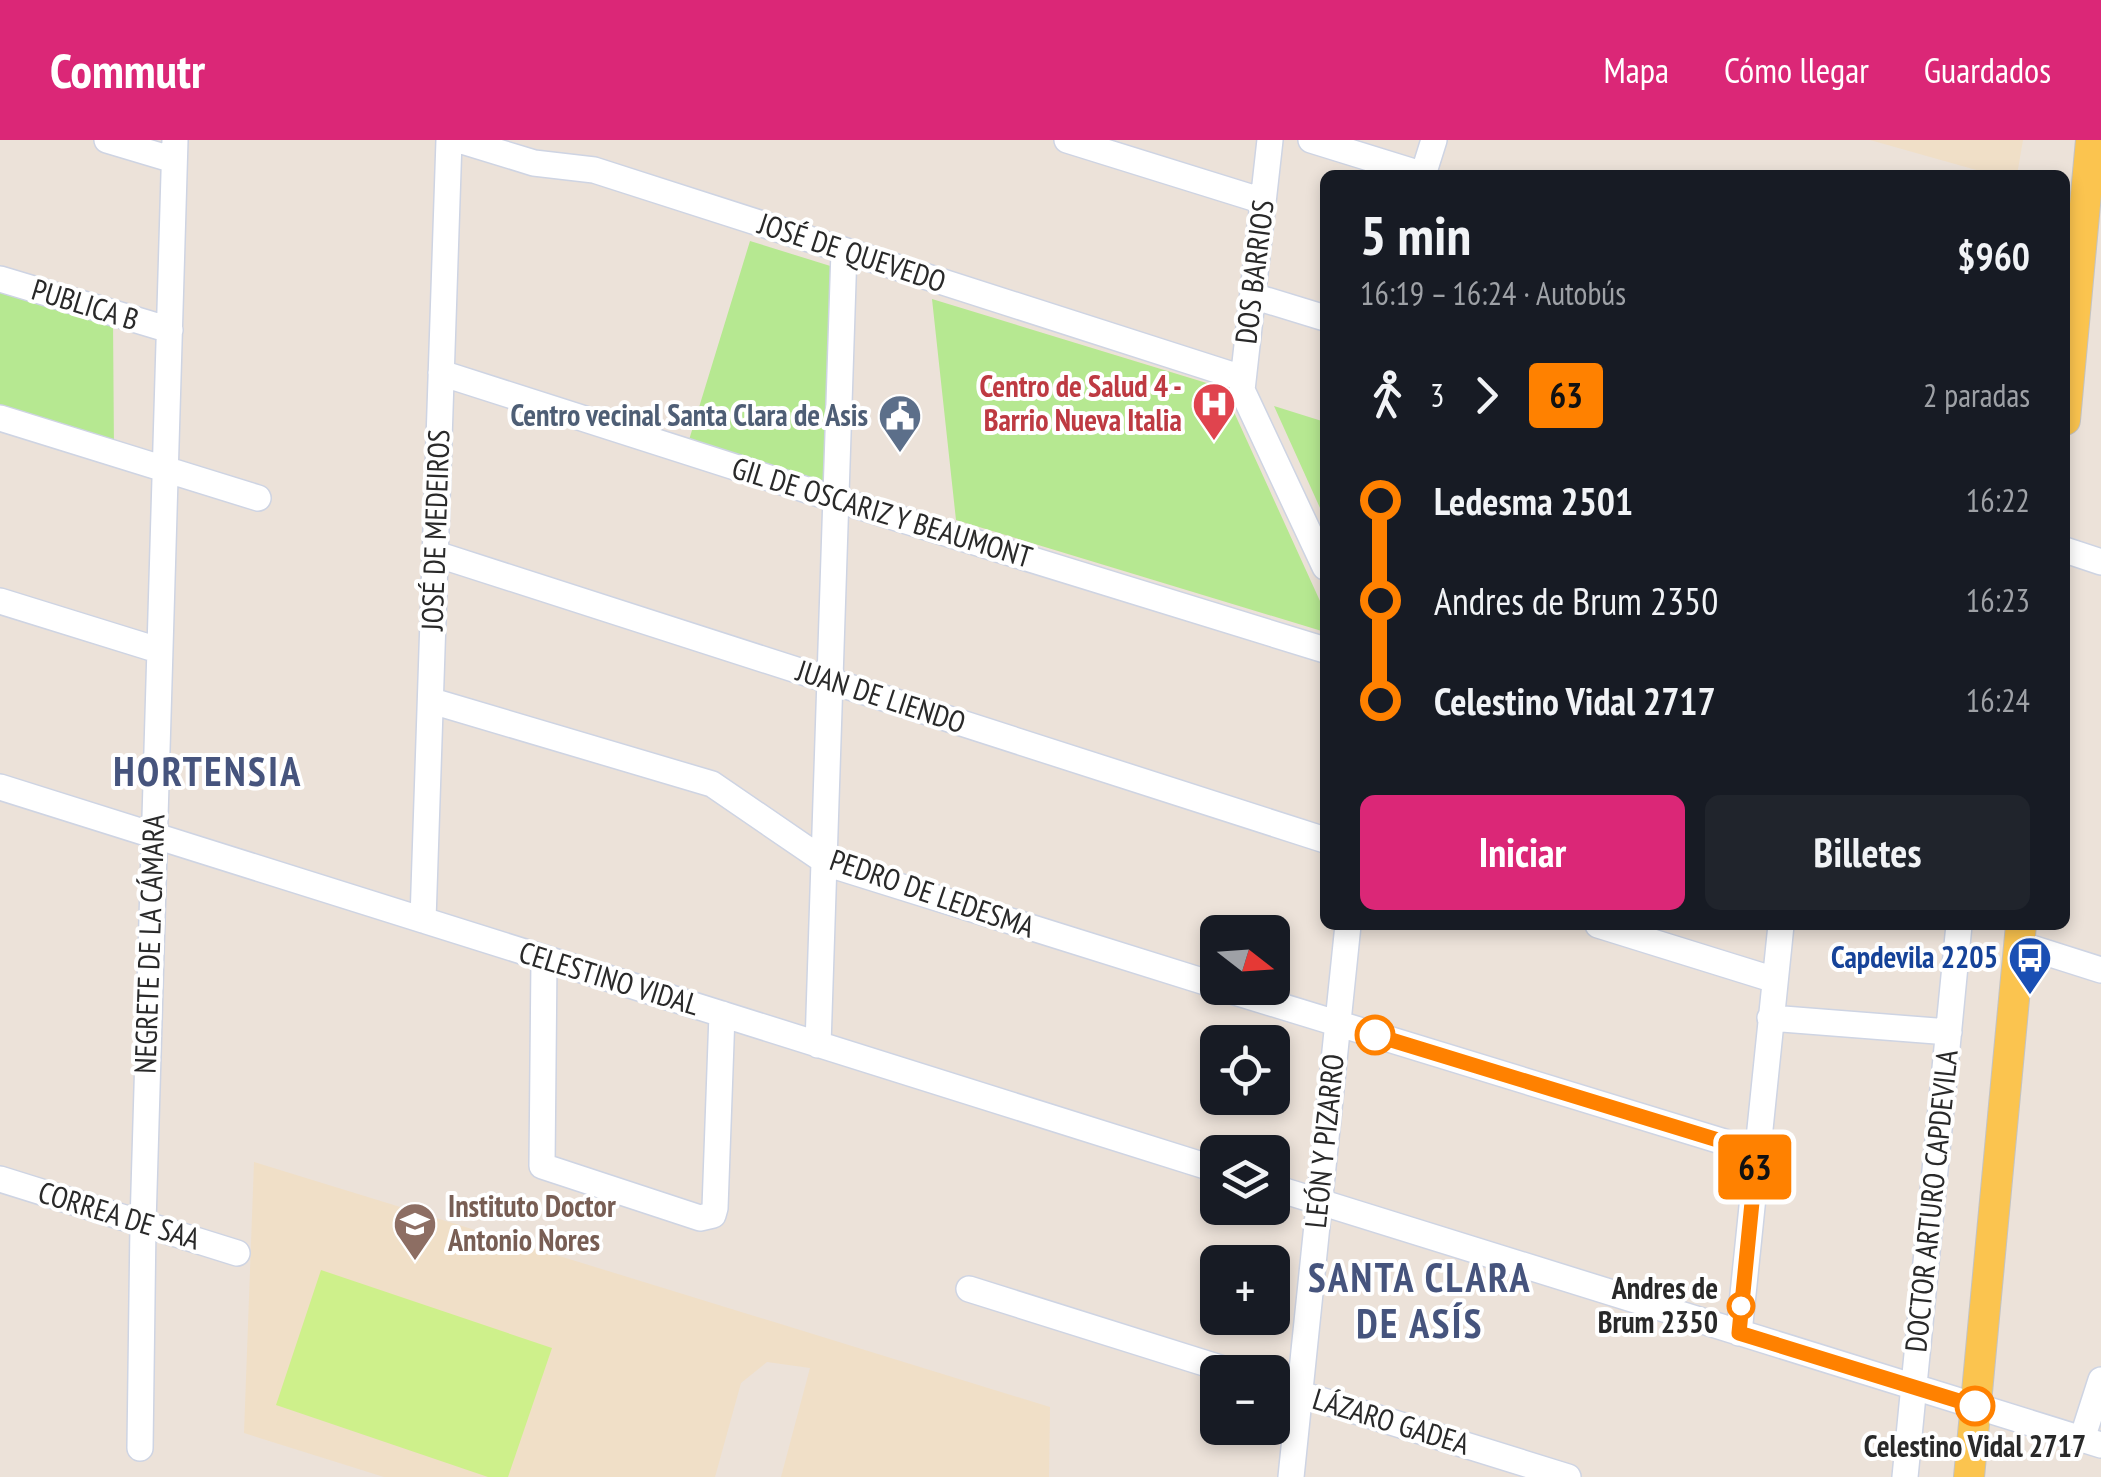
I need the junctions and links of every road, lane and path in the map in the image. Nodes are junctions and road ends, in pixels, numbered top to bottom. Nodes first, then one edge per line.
1 (107, 140) edge
2 (449, 140) edge
3 (458, 140) edge
4 (1270, 140) edge
5 (1311, 140) edge
6 (1434, 140) edge
7 (2091, 140) edge
8 (1075, 141) edge
9 (175, 150) edge
10 (548, 152) edge
11 (1408, 170) edge
12 (1425, 170) edge
13 (1263, 201) junction
14 (844, 251) junction
15 (0, 279) edge
16 (1253, 296) junction
17 (1320, 316) edge
18 (170, 330) junction
19 (2070, 366) edge
20 (440, 373) junction
21 (1242, 378) junction
22 (0, 418) edge
23 (166, 470) junction
24 (258, 498) dead end
25 (836, 499) junction
26 (2070, 552) edge
27 (436, 554) junction
28 (1320, 556) edge
29 (2101, 562) edge
30 (0, 601) edge
31 (1320, 648) edge
32 (158, 650) junction
33 (829, 680) junction
34 (432, 701) junction
35 (0, 787) edge
36 (153, 834) junction
37 (1320, 838) edge
38 (824, 860) junction
39 (422, 920) junction
40 (1347, 930) edge
41 (1614, 930) edge
42 (1780, 930) edge
43 (1958, 930) edge
44 (2020, 935) edge
45 (544, 960) junction
46 (2101, 970) edge
47 (1775, 980) junction
48 (1200, 981) edge
49 (1277, 1005) edge
50 (722, 1014) junction
51 (1770, 1018) junction
52 (1337, 1024) junction
53 (1948, 1032) junction
54 (818, 1045) junction
55 (1757, 1152) junction
56 (1200, 1164) edge
57 (0, 1179) edge
58 (1290, 1193) edge
59 (1318, 1202) junction
60 (143, 1224) junction
61 (237, 1254) dead end
62 (970, 1288) dead end
63 (1739, 1333) junction
64 (1200, 1361) edge
65 (2101, 1380) edge
66 (1914, 1388) junction
67 (1290, 1391) edge
68 (1299, 1394) junction
69 (1975, 1406) junction
70 (2092, 1442) edge
71 (140, 1448) dead end
72 (1291, 1477) edge
73 (1568, 1477) edge
74 (1905, 1477) edge
75 (1968, 1477) edge

1 - 9 street
2 - 20 street, JOSÉ DE MEDEIROS
3 - 10 street, JOSÉ DE QUEVEDO
4 - 13 street, DOS BARRIOS
5 - 11 street
6 - 12 street
7 - 19 main road
8 - 13 street
9 - 18 street, NEGRETE DE LA CÁMARA
10 - 14 street, JOSÉ DE QUEVEDO
13 - 16 street, DOS BARRIOS
14 - 21 street, JOSÉ DE QUEVEDO
14 - 25 street
15 - 18 street, PUBLICA B
16 - 17 street
16 - 21 street, DOS BARRIOS
18 - 23 street, NEGRETE DE LA CÁMARA
20 - 25 street, GIL DE OSCARIZ Y BEAUMONT
20 - 27 street, JOSÉ DE MEDEIROS
21 - 28 street, DOS BARRIOS
22 - 23 street
23 - 24 street
23 - 32 street, NEGRETE DE LA CÁMARA
25 - 31 street, GIL DE OSCARIZ Y BEAUMONT
25 - 33 street
26 - 29 street
27 - 33 street, JUAN DE LIENDO
27 - 34 street, JOSÉ DE MEDEIROS
30 - 32 street
32 - 36 street, NEGRETE DE LA CÁMARA
33 - 37 street, JUAN DE LIENDO
33 - 38 street
34 - 38 street, PEDRO DE LEDESMA
34 - 39 street, JOSÉ DE MEDEIROS
35 - 36 street, CELESTINO VIDAL
36 - 39 street, CELESTINO VIDAL
36 - 60 street, NEGRETE DE LA CÁMARA
38 - 48 street, PEDRO DE LEDESMA
38 - 54 street
39 - 45 street, CELESTINO VIDAL
40 - 52 street, LEÓN Y PIZARRO
41 - 47 street
42 - 47 street
43 - 53 street, DOCTOR ARTURO CAPDEVILA
44 - 46 street
44 - 69 main road
45 - 50 street, CELESTINO VIDAL
45 - 50 street
47 - 51 street
49 - 52 street, PEDRO DE LEDESMA
50 - 54 street, CELESTINO VIDAL
51 - 53 street
51 - 55 street
52 - 55 street, PEDRO DE LEDESMA
52 - 59 street, LEÓN Y PIZARRO
53 - 66 street, DOCTOR ARTURO CAPDEVILA
54 - 56 street, CELESTINO VIDAL
55 - 63 street
57 - 60 street, CORREA DE SAA
58 - 59 street
59 - 63 street
59 - 68 street, LEÓN Y PIZARRO
60 - 61 street, CORREA DE SAA
60 - 71 street, NEGRETE DE LA CÁMARA
62 - 64 street
63 - 66 street
65 - 70 street
66 - 69 street
66 - 74 street, DOCTOR ARTURO CAPDEVILA
67 - 68 street, LÁZARO GADEA
68 - 72 street, LEÓN Y PIZARRO
68 - 73 street, LÁZARO GADEA
69 - 70 street
69 - 75 main road

